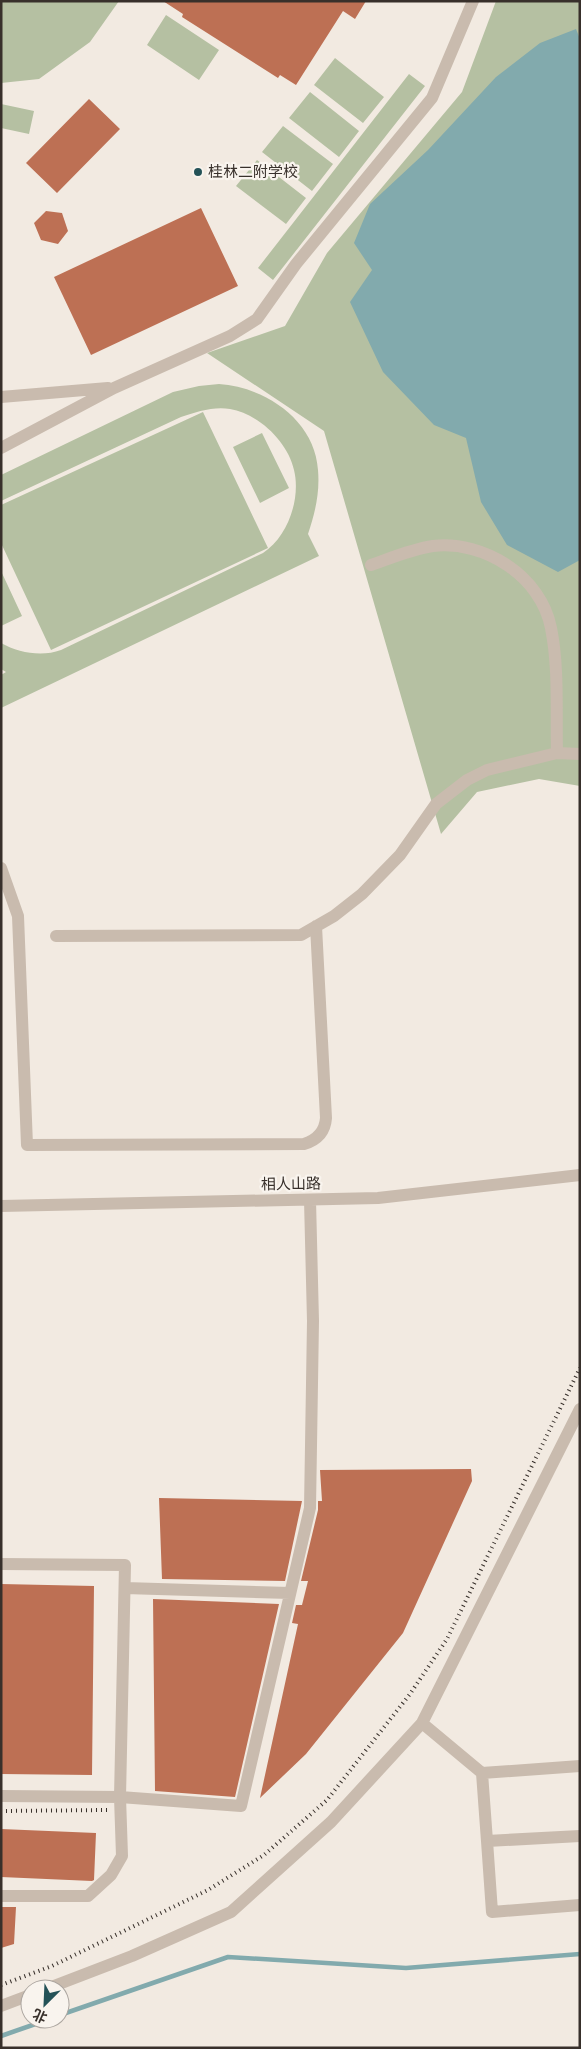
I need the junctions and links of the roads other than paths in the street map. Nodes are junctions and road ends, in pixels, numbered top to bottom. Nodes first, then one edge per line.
1 (473, 1) edge
2 (114, 388) junction
3 (1, 397) edge
4 (1, 448) edge
5 (371, 566) dead end
6 (557, 754) junction
7 (580, 754) edge
8 (1, 868) edge
9 (316, 926) junction
10 (56, 936) dead end
11 (580, 1175) edge
12 (310, 1200) junction
13 (1, 1206) edge
14 (580, 1409) edge
15 (1, 1564) edge
16 (124, 1588) junction
17 (290, 1592) junction
18 (422, 1723) junction
19 (580, 1766) edge
20 (482, 1773) junction
21 (1, 1796) edge
22 (120, 1797) junction
23 (580, 1836) edge
24 (487, 1841) junction
25 (1, 1896) edge
26 (580, 1905) edge
27 (70, 1980) edge
28 (20, 1999) edge
29 (1, 2006) edge

1 - 2 street
2 - 3 street
2 - 4 street
5 - 6 street
6 - 7 street
6 - 9 street
8 - 9 street
9 - 10 street
11 - 12 street, 相人山路
12 - 13 street, 相人山路
12 - 17 street
14 - 18 street
15 - 16 street
16 - 17 street
16 - 22 street
17 - 22 street
18 - 20 street
18 - 27 street
19 - 20 street
20 - 24 street
21 - 22 street
22 - 25 street
23 - 24 street
24 - 26 street
28 - 29 street

